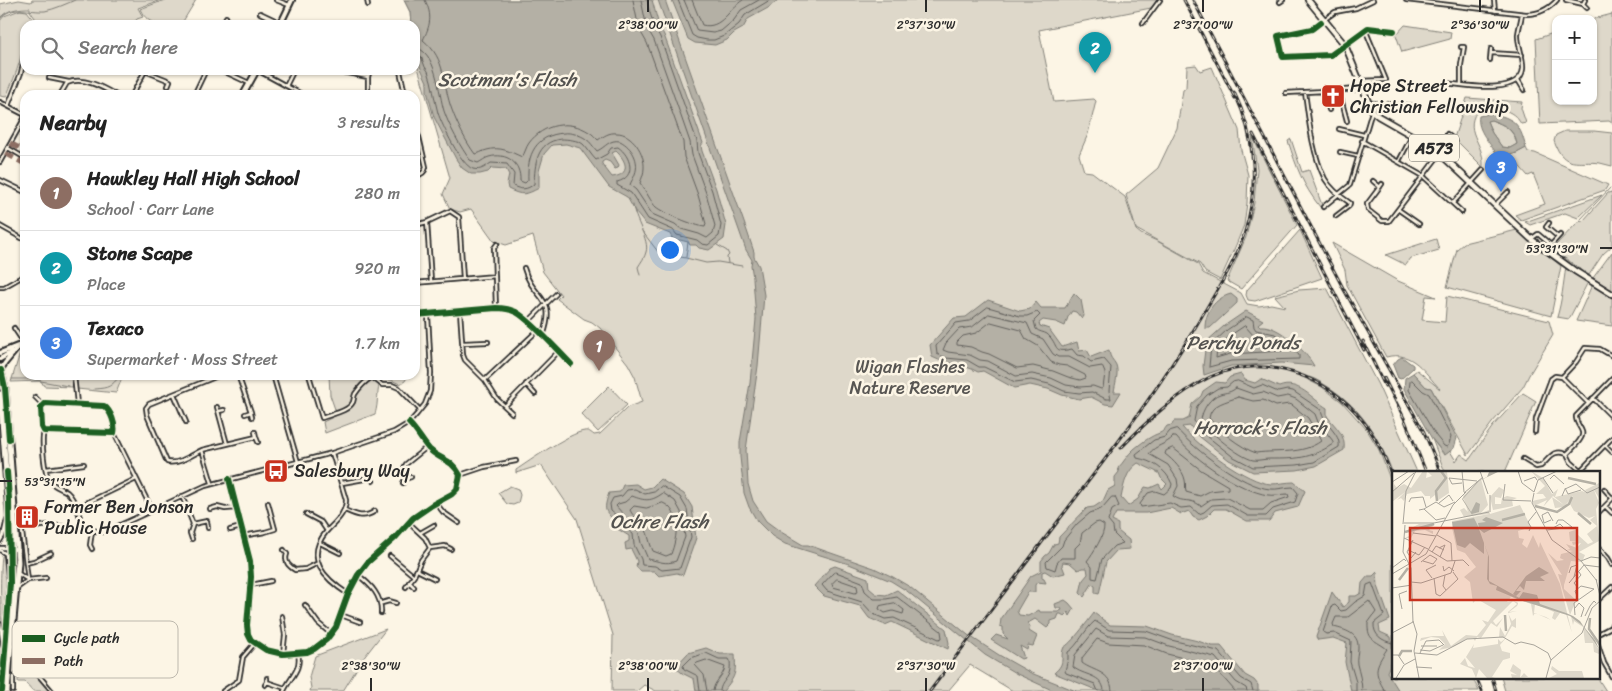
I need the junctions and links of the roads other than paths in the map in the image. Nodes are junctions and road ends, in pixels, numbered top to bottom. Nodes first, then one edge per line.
1 (276, 0) edge
2 (292, 0) edge
3 (367, 0) edge
4 (1160, 0) edge
5 (1308, 0) edge
6 (1373, 0) edge
7 (1406, 0) edge
8 (1494, 0) edge
9 (1556, 0) edge
10 (1566, 0) edge
11 (1585, 0) edge
12 (1437, 2) edge
13 (1583, 4) junction
14 (289, 5) junction
15 (368, 5) dead end
16 (1587, 8) dead end
17 (1495, 11) junction
18 (260, 13) dead end
19 (1522, 14) junction
20 (273, 20) edge
21 (282, 20) edge
22 (1320, 22) junction
23 (1143, 23) dead end
24 (1365, 30) junction
25 (1394, 31) dead end
26 (1345, 44) junction
27 (1464, 47) dead end
28 (1522, 55) junction
29 (1490, 60) dead end
30 (21, 75) edge
31 (143, 75) edge
32 (155, 75) edge
33 (204, 75) edge
34 (233, 75) edge
35 (254, 75) edge
36 (266, 75) edge
37 (292, 75) edge
38 (359, 75) edge
39 (401, 75) edge
40 (368, 77) joint
41 (49, 78) dead end
42 (1518, 80) junction
43 (1359, 81) junction
44 (70, 82) junction
45 (250, 83) junction
46 (1446, 83) dead end
47 (1461, 84) junction
48 (168, 86) dead end
49 (286, 86) junction
50 (1362, 89) junction
51 (63, 90) edge
52 (103, 90) edge
53 (135, 90) edge
54 (196, 90) edge
55 (246, 90) edge
56 (294, 90) edge
57 (368, 90) edge
58 (403, 90) edge
59 (1524, 90) dead end
60 (1325, 91) junction
61 (1340, 91) junction
62 (1306, 92) junction
63 (1286, 93) dead end
64 (0, 102) edge
65 (1368, 103) junction
66 (8, 106) junction
67 (1416, 106) dead end
68 (1330, 110) dead end
69 (1372, 111) junction
70 (20, 113) edge
71 (1347, 121) dead end
72 (20, 125) edge
73 (1339, 129) dead end
74 (1447, 134) dead end
75 (1364, 135) junction
76 (1413, 135) junction
77 (420, 141) edge
78 (1362, 141) junction
79 (8, 148) junction
80 (1340, 152) dead end
81 (1440, 153) junction
82 (20, 155) edge
83 (1358, 156) junction
84 (1399, 161) junction
85 (0, 162) edge
86 (1483, 170) dead end
87 (420, 175) edge
88 (1423, 176) junction
89 (0, 180) edge
90 (1373, 181) dead end
91 (1472, 183) junction
92 (20, 190) edge
93 (1508, 192) dead end
94 (1338, 194) junction
95 (1453, 203) junction
96 (1495, 205) junction
97 (1323, 207) dead end
98 (1399, 210) junction
99 (1462, 212) dead end
100 (1336, 216) dead end
101 (427, 222) junction
102 (1549, 223) dead end
103 (420, 224) edge
104 (1419, 224) dead end
105 (0, 226) edge
106 (20, 237) edge
107 (1531, 239) junction
108 (496, 244) dead end
109 (524, 268) dead end
110 (495, 276) junction
111 (20, 278) edge
112 (463, 279) junction
113 (431, 281) junction
114 (420, 282) edge
115 (0, 287) edge
116 (556, 294) dead end
117 (1612, 294) edge
118 (546, 303) junction
119 (496, 308) junction
120 (460, 311) junction
121 (420, 315) edge
122 (428, 315) junction
123 (528, 322) junction
124 (14, 328) dead end
125 (537, 331) junction
126 (543, 336) junction
127 (485, 338) dead end
128 (20, 339) edge
129 (463, 343) junction
130 (20, 345) edge
131 (20, 346) edge
132 (20, 347) edge
133 (0, 352) edge
134 (558, 352) junction
135 (1612, 356) edge
136 (0, 359) edge
137 (571, 364) dead end
138 (0, 369) edge
139 (1562, 377) junction
140 (1612, 379) edge
141 (75, 380) edge
142 (208, 380) edge
143 (240, 380) edge
144 (274, 380) edge
145 (311, 380) edge
146 (370, 380) edge
147 (375, 380) edge
148 (485, 380) junction
149 (526, 384) junction
150 (0, 394) edge
151 (174, 394) junction
152 (535, 394) dead end
153 (35, 396) dead end
154 (1593, 398) junction
155 (1588, 402) junction
156 (42, 404) junction
157 (77, 404) junction
158 (505, 406) junction
159 (217, 407) dead end
160 (224, 410) dead end
161 (420, 410) junction
162 (219, 411) junction
163 (251, 412) junction
164 (245, 414) dead end
165 (512, 414) dead end
166 (252, 417) dead end
167 (1612, 417) edge
168 (186, 422) dead end
169 (409, 423) junction
170 (44, 431) junction
171 (255, 432) dead end
172 (1535, 432) dead end
173 (114, 433) junction
174 (256, 437) junction
175 (1612, 438) edge
176 (258, 442) dead end
177 (226, 444) junction
178 (1605, 445) junction
179 (427, 447) junction
180 (202, 450) junction
181 (1612, 452) edge
182 (332, 453) junction
183 (1567, 454) junction
184 (1522, 459) dead end
185 (516, 461) dead end
186 (298, 462) junction
187 (84, 464) dead end
188 (46, 469) junction
189 (1579, 471) edge
190 (1581, 471) edge
191 (371, 472) dead end
192 (460, 475) junction
193 (411, 477) dead end
194 (370, 478) junction
195 (136, 479) junction
196 (229, 479) junction
197 (405, 479) junction
198 (373, 482) dead end
199 (212, 483) junction
200 (342, 483) junction
201 (403, 484) dead end
202 (1604, 489) dead end
203 (182, 496) junction
204 (1612, 498) edge
205 (268, 503) dead end
206 (436, 503) junction
207 (9, 504) junction
208 (1605, 506) junction
209 (76, 508) junction
210 (236, 508) junction
211 (210, 509) dead end
212 (152, 510) junction
213 (345, 510) junction
214 (1600, 511) edge
215 (375, 512) dead end
216 (1612, 513) edge
217 (306, 514) dead end
218 (455, 520) junction
219 (408, 522) junction
220 (193, 524) junction
221 (452, 524) dead end
222 (459, 524) dead end
223 (434, 525) dead end
224 (10, 526) junction
225 (81, 528) junction
226 (208, 528) dead end
227 (241, 528) junction
228 (19, 529) junction
229 (230, 530) dead end
230 (92, 531) junction
231 (328, 531) junction
232 (420, 533) junction
233 (243, 536) junction
234 (192, 539) dead end
235 (0, 541) edge
236 (320, 542) junction
237 (10, 548) junction
238 (430, 548) junction
239 (0, 549) edge
240 (92, 549) dead end
241 (451, 549) dead end
242 (1600, 549) edge
243 (284, 550) dead end
244 (51, 553) dead end
245 (340, 553) dead end
246 (18, 556) junction
247 (390, 556) dead end
248 (26, 562) junction
249 (318, 563) junction
250 (1612, 565) edge
251 (417, 570) junction
252 (18, 573) junction
253 (358, 575) junction
254 (414, 576) junction
255 (46, 578) dead end
256 (435, 579) dead end
257 (28, 580) junction
258 (271, 581) dead end
259 (410, 582) junction
260 (10, 583) junction
261 (250, 585) junction
262 (406, 587) dead end
263 (414, 587) dead end
264 (1612, 588) edge
265 (16, 590) junction
266 (348, 594) junction
267 (1600, 598) edge
268 (382, 603) junction
269 (396, 603) dead end
270 (305, 605) dead end
271 (312, 606) dead end
272 (309, 609) junction
273 (382, 614) dead end
274 (341, 615) junction
275 (282, 616) dead end
276 (354, 620) junction
277 (12, 621) edge
278 (360, 622) dead end
279 (0, 624) edge
280 (1612, 624) edge
281 (12, 625) edge
282 (352, 625) dead end
283 (1600, 633) edge
284 (331, 634) junction
285 (10, 642) joint
286 (255, 643) junction
287 (1600, 651) edge
288 (298, 653) junction
289 (12, 654) edge
290 (283, 654) junction
291 (7, 656) junction
292 (1612, 677) edge
293 (41, 678) edge
294 (15, 680) dead end
295 (264, 685) dead end
296 (231, 687) junction
297 (284, 690) edge
298 (2, 691) edge
299 (7, 691) edge
300 (13, 691) edge
301 (52, 691) edge
302 (223, 691) edge
303 (234, 691) edge

1 - 14 street
2 - 14 main road
3 - 15 street
4 - 23 street
5 - 22 main road
6 - 22 street
7 - 12 street
8 - 17 street
9 - 19 street
10 - 13 street
11 - 13 street
12 - 17 street
13 - 16 street
14 - 21 main road
17 - 19 street
18 - 20 street
19 - 28 street
22 - 26 main road
22 - 26 street
24 - 25 street
24 - 26 street
24 - 43 street
26 - 43 main road
27 - 47 street
28 - 29 street
28 - 42 street
30 - 66 street
31 - 53 street
32 - 48 street
33 - 54 street
34 - 45 street
35 - 45 main road
36 - 49 street
37 - 49 street
38 - 40 street
39 - 58 street
40 - 57 street
41 - 44 street
42 - 47 street
42 - 59 street
43 - 50 main road
44 - 51 street
44 - 52 street
45 - 55 main road
46 - 47 street
49 - 56 street
50 - 61 street
50 - 65 main road
60 - 61 street
60 - 62 street
60 - 68 street
61 - 71 street
62 - 63 street
62 - 94 street
64 - 66 street
65 - 67 street
65 - 69 main road
66 - 70 street
69 - 75 street
69 - 76 main road, A573
72 - 79 street
73 - 75 street
74 - 81 street
75 - 78 street
76 - 81 main road, A573
76 - 84 street
77 - 87 street
78 - 83 street
78 - 84 street
79 - 82 street
79 - 85 street
80 - 83 street
81 - 88 street
81 - 91 main road, A573
83 - 94 street
84 - 88 street
86 - 91 street
88 - 95 street
88 - 98 street
89 - 92 street
90 - 98 street
91 - 95 street
91 - 96 main road, A573
93 - 96 street
94 - 97 street
94 - 100 street
95 - 99 street
96 - 107 main road, A573
98 - 104 street
101 - 103 street
101 - 112 street
101 - 113 street
102 - 107 street
105 - 106 street
107 - 117 main road, A573
108 - 110 street
109 - 118 street
110 - 112 street
110 - 119 street
111 - 115 street
112 - 113 street
113 - 114 street
116 - 118 street
118 - 123 street
118 - 126 street
119 - 120 street
119 - 123 street
120 - 122 street
120 - 129 street
121 - 122 street
122 - 161 street
123 - 125 street
124 - 128 street
125 - 126 street
125 - 148 street
126 - 134 street
127 - 129 street
129 - 148 street
130 - 133 main road
131 - 136 main road
132 - 138 main road
134 - 137 street
134 - 149 street
135 - 139 street
138 - 228 highway
139 - 155 street
139 - 172 street
140 - 154 street
141 - 157 street
142 - 151 street
143 - 163 street
144 - 186 street
145 - 146 street
147 - 161 street
148 - 158 street
149 - 152 street
149 - 158 street
150 - 207 highway
151 - 168 street
151 - 180 street
153 - 156 street
154 - 155 street
154 - 167 street
155 - 183 street
156 - 157 street
156 - 170 street
157 - 173 street
158 - 165 street
159 - 162 street
160 - 162 street
161 - 169 street
162 - 177 street
163 - 164 street
163 - 166 street
169 - 179 street
169 - 182 street
170 - 173 street
170 - 188 street
171 - 174 street
173 - 195 street
174 - 176 street
174 - 177 street
175 - 178 street
177 - 180 street
178 - 181 street
178 - 190 street
179 - 192 street
179 - 197 street
180 - 199 street
182 - 186 street
182 - 200 street
183 - 184 street
183 - 189 street
185 - 192 street
186 - 196 street
187 - 188 street
188 - 209 street
191 - 194 street
192 - 206 street
193 - 197 street
194 - 198 street
194 - 200 street
195 - 209 street
195 - 212 street
196 - 199 street
196 - 210 street
197 - 201 street
199 - 203 street
200 - 213 street
202 - 204 street
203 - 212 street
203 - 220 street
204 - 208 street
205 - 233 street
206 - 218 street
206 - 219 street
207 - 224 highway
207 - 235 street
208 - 214 street
208 - 216 street
209 - 225 street
210 - 211 street
210 - 227 street
212 - 230 street
213 - 215 street
213 - 231 street
217 - 231 street
218 - 221 street
218 - 222 street
219 - 232 street
219 - 253 street
220 - 226 street
220 - 234 street
223 - 232 street
224 - 228 street
224 - 237 highway
225 - 228 street
225 - 230 street
227 - 229 street
227 - 233 street
228 - 237 street
228 - 246 highway
228 - 248 street
230 - 240 street
231 - 236 street
232 - 238 street
233 - 261 street
236 - 245 street
236 - 249 street
237 - 239 street
237 - 246 street
237 - 260 highway
238 - 241 street
238 - 251 street
239 - 260 street
242 - 250 street
243 - 249 street
244 - 248 street
246 - 252 highway
247 - 254 street
248 - 257 street
249 - 266 street
251 - 254 street
251 - 256 street
252 - 257 street
252 - 265 highway
253 - 266 street
253 - 268 street
254 - 259 street
255 - 257 street
257 - 265 street
258 - 261 street
259 - 262 street
259 - 263 street
260 - 291 highway
261 - 286 street
264 - 267 street
265 - 277 highway
266 - 274 street
268 - 269 street
268 - 273 street
270 - 272 street
271 - 272 street
272 - 284 street
274 - 276 street
274 - 284 street
275 - 290 street
276 - 278 street
276 - 282 street
279 - 291 street
280 - 283 street
281 - 285 highway
284 - 288 street
285 - 291 highway
286 - 290 street
286 - 296 street
287 - 292 street
288 - 290 street
288 - 297 street
289 - 291 street
291 - 298 highway
291 - 299 highway
293 - 301 street
294 - 300 street
295 - 297 street
296 - 302 street
296 - 303 street

